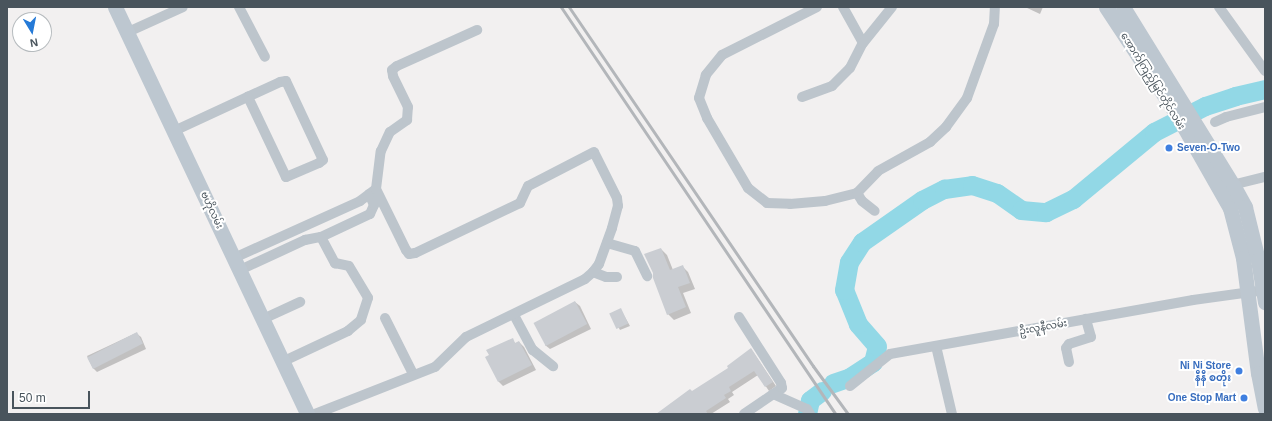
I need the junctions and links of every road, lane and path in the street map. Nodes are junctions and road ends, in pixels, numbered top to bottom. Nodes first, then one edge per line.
1 (115, 7) edge
2 (183, 7) edge
3 (239, 7) edge
4 (817, 7) edge
5 (843, 7) edge
6 (892, 7) edge
7 (995, 7) edge
8 (1106, 7) edge
9 (1122, 7) edge
10 (1219, 7) edge
11 (477, 30) dead end
12 (128, 32) junction
13 (863, 43) junction
14 (265, 57) dead end
15 (1265, 71) edge
16 (248, 97) junction
17 (802, 97) dead end
18 (1265, 107) edge
19 (1185, 117) junction
20 (1215, 122) dead end
21 (174, 131) junction
22 (1265, 177) edge
23 (1227, 186) junction
24 (373, 192) junction
25 (857, 193) junction
26 (875, 210) dead end
27 (321, 237) junction
28 (607, 243) junction
29 (237, 264) junction
30 (593, 272) junction
31 (647, 276) dead end
32 (617, 277) dead end
33 (1248, 294) junction
34 (1264, 294) edge
35 (300, 302) dead end
36 (514, 315) junction
37 (739, 317) dead end
38 (385, 318) dead end
39 (263, 319) junction
40 (1086, 319) junction
41 (936, 346) junction
42 (282, 362) junction
43 (1069, 362) dead end
44 (553, 366) dead end
45 (413, 374) junction
46 (850, 386) dead end
47 (773, 394) junction
48 (1265, 408) edge
49 (307, 414) edge
50 (315, 414) edge
51 (744, 414) edge
52 (810, 414) edge
53 (952, 414) edge

1 - 12 main road, ဗဟိုလမ်း
2 - 12 street
3 - 14 street
4 - 25 street
5 - 13 street
6 - 13 street
7 - 25 street
8 - 19 main road, အောက်ကြည့်မြင်တိုင်လမ်း
9 - 19 main road, အောက်ကြည့်မြင်တိုင်လမ်း
10 - 15 street
11 - 24 street
12 - 21 main road, ဗဟိုလမ်း
13 - 17 street
16 - 16 street
16 - 21 street
18 - 20 street
19 - 23 main road, အောက်ကြည့်မြင်တိုင်လမ်း
21 - 29 main road, ဗဟိုလမ်း
22 - 23 street
23 - 33 main road, အောက်ကြည့်မြင်တိုင်လမ်း
23 - 34 main road, အောက်ကြည့်မြင်တိုင်လမ်း
24 - 27 street
24 - 28 street
24 - 29 street
25 - 26 street
27 - 29 street
27 - 42 street
28 - 30 street
28 - 31 street
29 - 39 main road, ဗဟိုလမ်း
30 - 32 street
30 - 36 street
33 - 34 street, ဦးလူနီလမ်း
33 - 40 street, ဦးလူနီလမ်း
33 - 48 main road, အောက်ကြည့်မြင်တိုင်လမ်း
35 - 39 street
36 - 44 street
36 - 45 street
37 - 47 street
38 - 45 street
39 - 42 main road, ဗဟိုလမ်း
40 - 41 street, ဦးလူနီလမ်း
40 - 43 street
41 - 46 street, ဦးလူနီလမ်း
41 - 53 street
42 - 49 main road, ဗဟိုလမ်း
45 - 50 street
47 - 51 street
47 - 52 street

